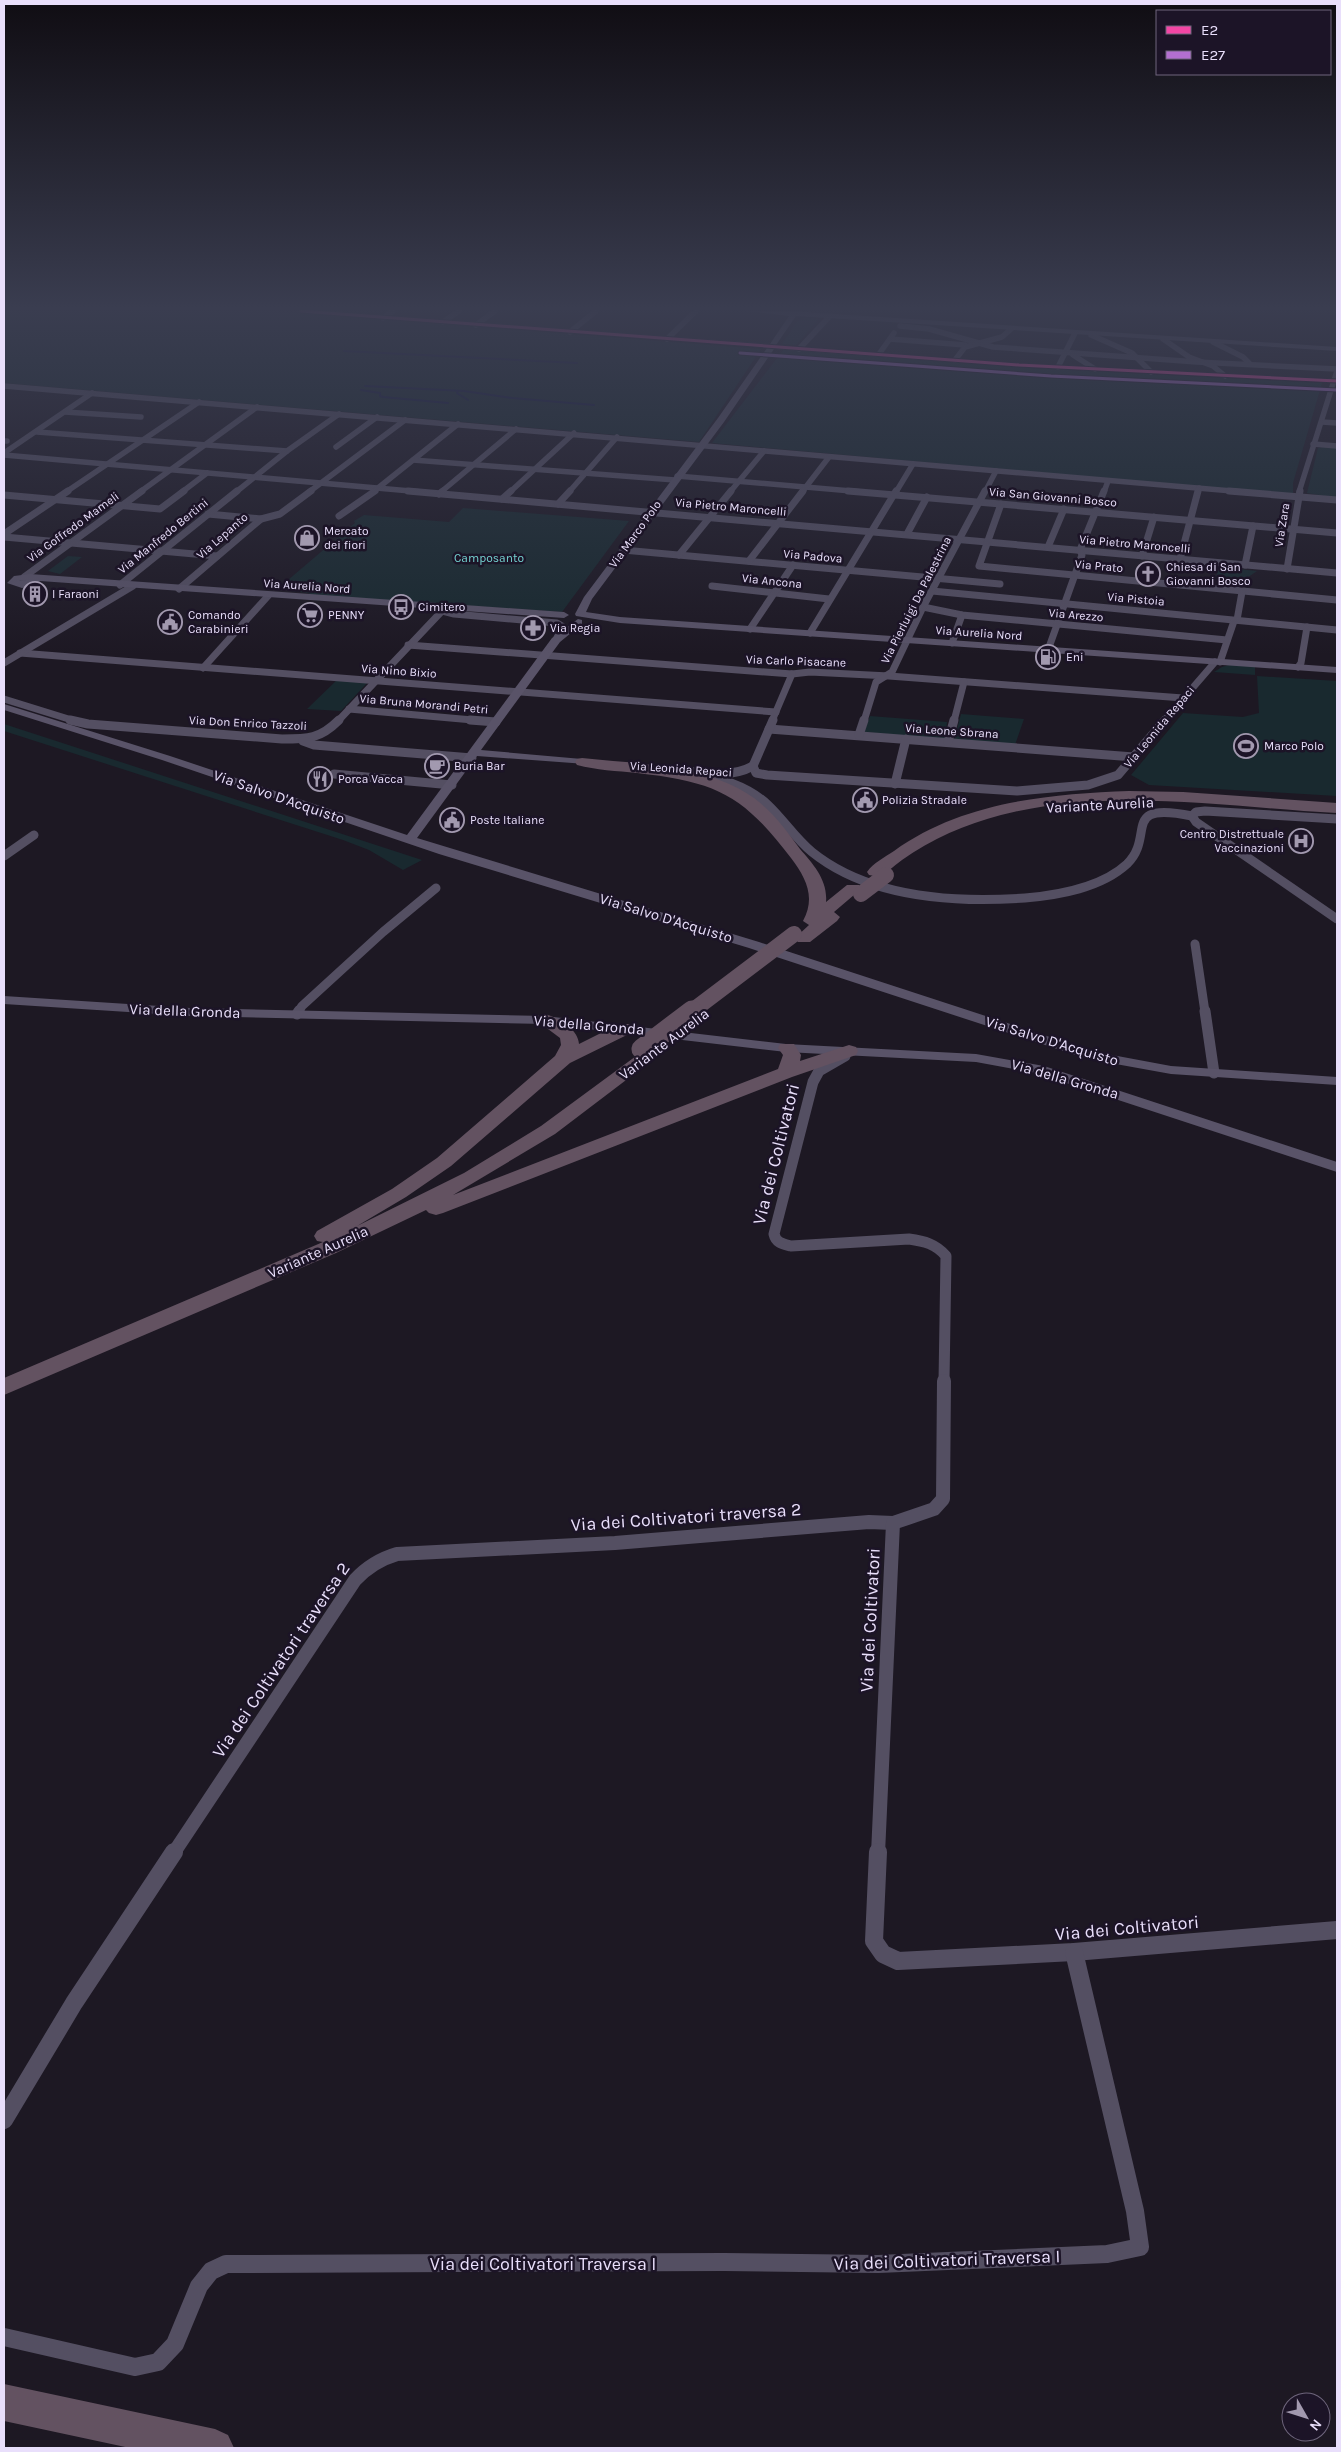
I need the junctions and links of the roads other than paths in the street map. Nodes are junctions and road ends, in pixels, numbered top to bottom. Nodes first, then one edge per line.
1 (164, 425) edge
2 (231, 425) edge
3 (323, 425) edge
4 (365, 425) edge
5 (399, 425) edge
6 (456, 425) edge
7 (479, 425) edge
8 (715, 425) edge
9 (1321, 425) edge
10 (46, 426) joint
11 (516, 428) junction
12 (37, 432) junction
13 (151, 434) junction
14 (574, 434) junction
15 (617, 437) junction
16 (144, 439) junction
17 (205, 444) junction
18 (1313, 444) junction
19 (701, 445) junction
20 (1337, 446) edge
21 (336, 447) dead end
22 (287, 451) junction
23 (764, 451) junction
24 (4, 454) edge
25 (828, 457) junction
26 (413, 460) junction
27 (106, 464) junction
28 (474, 464) junction
29 (913, 464) junction
30 (536, 469) junction
31 (171, 470) junction
32 (996, 471) junction
33 (207, 473) junction
34 (585, 473) junction
35 (254, 477) junction
36 (676, 478) junction
37 (1108, 480) junction
38 (740, 481) junction
39 (320, 483) junction
40 (805, 487) junction
41 (1199, 488) junction
42 (377, 489) junction
43 (439, 494) junction
44 (893, 494) junction
45 (4, 495) edge
46 (1298, 497) junction
47 (927, 498) junction
48 (502, 499) junction
49 (54, 500) junction
50 (1337, 500) edge
51 (980, 502) junction
52 (558, 504) junction
53 (1001, 504) junction
54 (121, 506) junction
55 (1064, 509) junction
56 (652, 511) junction
57 (1096, 512) junction
58 (208, 514) junction
59 (339, 516) dead end
60 (710, 516) junction
61 (1154, 517) junction
62 (260, 519) junction
63 (1190, 520) junction
64 (778, 522) junction
65 (1253, 526) junction
66 (1293, 529) junction
67 (871, 531) junction
68 (1337, 533) edge
69 (907, 534) junction
70 (4, 536) edge
71 (960, 539) junction
72 (986, 541) junction
73 (71, 543) junction
74 (1048, 547) junction
75 (623, 550) junction
76 (1080, 550) junction
77 (161, 551) junction
78 (679, 555) junction
79 (217, 556) junction
80 (1142, 556) junction
81 (1180, 559) junction
82 (750, 561) junction
83 (793, 565) junction
84 (1246, 565) junction
85 (1287, 568) junction
86 (1007, 569) junction
87 (847, 570) junction
88 (1337, 573) edge
89 (1075, 575) junction
90 (939, 579) junction
91 (16, 582) edge
92 (1000, 584) junction
93 (120, 585) junction
94 (133, 586) junction
95 (712, 586) dead end
96 (179, 589) junction
97 (932, 591) junction
98 (1242, 592) junction
99 (774, 593) junction
100 (268, 596) junction
101 (994, 597) junction
102 (587, 599) junction
103 (829, 599) junction
104 (1337, 600) edge
105 (1065, 603) junction
106 (429, 607) junction
107 (923, 607) junction
108 (442, 611) junction
109 (962, 615) junction
110 (571, 619) junction
111 (620, 620) joint
112 (1237, 620) junction
113 (1056, 625) junction
114 (1307, 627) junction
115 (750, 630) junction
116 (1337, 630) edge
117 (810, 634) junction
118 (907, 640) junction
119 (1227, 640) junction
120 (952, 643) junction
121 (408, 645) junction
122 (1048, 650) junction
123 (20, 653) junction
124 (545, 655) junction
125 (1217, 662) junction
126 (4, 663) edge
127 (1298, 667) junction
128 (202, 668) junction
129 (1337, 670) edge
130 (792, 674) junction
131 (889, 676) junction
132 (376, 680) junction
133 (964, 682) junction
134 (518, 692) junction
135 (1183, 698) junction
136 (4, 699) edge
137 (4, 707) edge
138 (349, 709) junction
139 (776, 712) junction
140 (496, 722) junction
141 (769, 728) junction
142 (859, 735) junction
143 (906, 739) junction
144 (302, 740) junction
145 (948, 742) junction
146 (475, 753) junction
147 (502, 755) junction
148 (1134, 757) junction
149 (582, 762) junction
150 (753, 766) junction
151 (672, 769) junction
152 (334, 774) dead end
153 (895, 784) junction
154 (452, 785) junction
155 (1337, 808) edge
156 (1337, 812) edge
157 (1192, 816) junction
158 (1337, 819) edge
159 (34, 835) dead end
160 (410, 840) junction
161 (4, 856) edge
162 (881, 873) junction
163 (436, 888) dead end
164 (857, 891) junction
165 (1337, 919) edge
166 (812, 920) junction
167 (799, 936) junction
168 (1195, 944) dead end
169 (4, 1000) edge
170 (297, 1014) junction
171 (545, 1020) junction
172 (626, 1028) junction
173 (787, 1048) junction
174 (648, 1051) junction
175 (853, 1051) junction
176 (564, 1059) junction
177 (785, 1073) junction
178 (1214, 1073) junction
179 (1337, 1081) edge
180 (1337, 1167) edge
181 (303, 1248) junction
182 (328, 1248) junction
183 (6, 1377) edge
184 (893, 1523) junction
185 (1337, 1930) edge
186 (1074, 1952) junction
187 (4, 2120) edge
188 (4, 2337) edge
189 (4, 2402) edge
190 (215, 2448) edge

1 - 13 street
2 - 17 street, Via Goffredo Mameli
3 - 22 street, Via Manfredo Bertini
4 - 21 street
5 - 39 street, Via Lepanto
6 - 26 street
7 - 11 street
8 - 19 street, Via Marco Polo
9 - 18 street, Via Zara
10 - 12 street
10 - 13 street
11 - 14 street
11 - 28 street
12 - 16 street
12 - 24 street
13 - 16 street
14 - 15 street
14 - 30 street
15 - 19 street
15 - 34 street
16 - 17 street
16 - 27 street
17 - 22 street
17 - 31 street, Via Goffredo Mameli
18 - 20 street
18 - 46 street, Via Zara
19 - 23 street
19 - 36 street, Via Marco Polo
22 - 35 street, Via Manfredo Bertini
23 - 25 street
23 - 38 street
24 - 27 street, Via Pietro Maroncelli
25 - 29 street
25 - 40 street
26 - 28 street, Via San Giovanni Bosco
26 - 42 street
27 - 31 street, Via Pietro Maroncelli
27 - 49 street
28 - 30 street, Via San Giovanni Bosco
28 - 43 street
29 - 32 street
29 - 44 street
30 - 34 street, Via San Giovanni Bosco
30 - 48 street
31 - 33 street, Via Pietro Maroncelli
31 - 54 street, Via Goffredo Mameli
32 - 37 street
32 - 51 street, Via Pierluigi Da Palestrina
33 - 35 street, Via Pietro Maroncelli
33 - 54 street
34 - 36 street, Via San Giovanni Bosco
34 - 52 street
35 - 39 street, Via Pietro Maroncelli
35 - 58 street, Via Manfredo Bertini
36 - 38 street, Via San Giovanni Bosco
36 - 56 street, Via Marco Polo
37 - 41 street
37 - 57 street
38 - 40 street, Via San Giovanni Bosco
38 - 60 street
39 - 42 street, Via Pietro Maroncelli
39 - 62 street, Via Lepanto
40 - 44 street, Via San Giovanni Bosco
40 - 64 street
41 - 46 street
41 - 63 street
42 - 43 street, Via Pietro Maroncelli
42 - 59 street
43 - 48 street, Via Pietro Maroncelli
44 - 47 street, Via San Giovanni Bosco
44 - 67 street
45 - 49 street
46 - 50 street
46 - 66 street, Via Zara
47 - 51 street, Via San Giovanni Bosco
47 - 69 street
48 - 52 street, Via Pietro Maroncelli
49 - 54 street
49 - 70 street
51 - 53 street, Via San Giovanni Bosco
51 - 71 street, Via Pierluigi Da Palestrina
52 - 56 street, Via Pietro Maroncelli
53 - 55 street, Via San Giovanni Bosco
53 - 72 street
54 - 73 street, Via Goffredo Mameli
55 - 57 street, Via San Giovanni Bosco
55 - 74 street
56 - 60 street, Via Pietro Maroncelli
56 - 75 street, Via Marco Polo
57 - 61 street, Via San Giovanni Bosco
57 - 76 street
58 - 62 street
58 - 77 street, Via Manfredo Bertini
60 - 64 street, Via Pietro Maroncelli
60 - 78 street
61 - 63 street, Via San Giovanni Bosco
61 - 80 street
62 - 79 street, Via Lepanto
63 - 65 street, Via San Giovanni Bosco
63 - 81 street
64 - 67 street, Via Pietro Maroncelli
64 - 82 street
65 - 66 street, Via San Giovanni Bosco
65 - 84 street
66 - 68 street, Via San Giovanni Bosco
66 - 85 street, Via Zara
67 - 69 street, Via Pietro Maroncelli
67 - 87 street
69 - 71 street, Via Pietro Maroncelli
70 - 73 street
71 - 72 street, Via Pietro Maroncelli
71 - 90 street, Via Pierluigi Da Palestrina
72 - 74 street, Via Pietro Maroncelli
72 - 86 street, Via Prato
73 - 77 street
73 - 91 street, Via Goffredo Mameli
74 - 76 street, Via Pietro Maroncelli
75 - 78 street, Via Padova
75 - 102 street, Via Marco Polo
76 - 80 street, Via Pietro Maroncelli
76 - 89 street
77 - 79 street
77 - 93 street, Via Manfredo Bertini
78 - 82 street, Via Padova
79 - 96 street, Via Lepanto
80 - 81 street, Via Pietro Maroncelli
81 - 84 street, Via Pietro Maroncelli
82 - 83 street, Via Padova
83 - 87 street, Via Padova
83 - 99 street
84 - 85 street, Via Pietro Maroncelli
85 - 88 street, Via Pietro Maroncelli
86 - 89 street, Via Prato
86 - 92 street
87 - 90 street, Via Padova
87 - 103 street
89 - 98 street, Via Prato
89 - 105 street
90 - 92 street, Via Padova
90 - 97 street, Via Pierluigi Da Palestrina
91 - 93 street, Via Aurelia Nord
92 - 101 street
93 - 94 street, Via Aurelia Nord
94 - 96 street, Via Aurelia Nord
94 - 123 street, Via Manfredo Bertini
95 - 99 street, Via Ancona
96 - 100 street, Via Aurelia Nord
97 - 101 street, Via Pistoia
97 - 107 street, Via Pierluigi Da Palestrina
98 - 104 street, Via Prato
98 - 112 street
99 - 103 street, Via Ancona
99 - 115 street
100 - 106 street, Via Aurelia Nord
100 - 128 street
101 - 105 street, Via Pistoia
102 - 110 street, Via Marco Polo
102 - 110 street, Via Marco Polo
103 - 117 street
105 - 112 street, Via Pistoia
105 - 113 street
106 - 108 street
106 - 110 street, Via Aurelia Nord
107 - 109 street, Via Arezzo
107 - 118 street, Via Pierluigi Da Palestrina
108 - 110 street
108 - 121 street, Via Don Enrico Tazzoli
109 - 113 street, Via Arezzo
109 - 120 street
110 - 111 street, Via Aurelia Nord
110 - 124 street, Via Marco Polo
111 - 115 street, Via Aurelia Nord
112 - 114 street, Via Pistoia
112 - 119 street
113 - 119 street, Via Arezzo
113 - 122 street
114 - 116 street, Via Pistoia
114 - 127 street
115 - 117 street, Via Aurelia Nord
117 - 118 street, Via Aurelia Nord
118 - 120 street, Via Aurelia Nord
118 - 131 street, Via Pierluigi Da Palestrina
119 - 125 street
120 - 122 street, Via Aurelia Nord
121 - 124 street, Via Carlo Pisacane
121 - 132 street, Via Don Enrico Tazzoli
122 - 125 street, Via Aurelia Nord
123 - 126 street, Via Manfredo Bertini
123 - 128 street, Via Nino Bixio
124 - 130 street, Via Carlo Pisacane
124 - 134 street, Via Marco Polo
125 - 127 street, Via Aurelia Nord
125 - 135 street, Via Leonida Repaci
127 - 129 street, Via Aurelia Nord
128 - 132 street, Via Nino Bixio
130 - 131 street, Via Carlo Pisacane
130 - 139 street
131 - 133 street, Via Carlo Pisacane
131 - 142 street, Via Pierluigi Da Palestrina
132 - 134 street, Via Nino Bixio
132 - 138 street, Via Don Enrico Tazzoli
133 - 135 street, Via Carlo Pisacane
133 - 145 street
134 - 139 street, Via Nino Bixio
134 - 140 street, Via Marco Polo
135 - 148 street, Via Leonida Repaci
136 - 144 street, Via Don Enrico Tazzoli
137 - 160 street, Via Salvo D'Acquisto
138 - 140 street, Via Bruna Morandi Petri
138 - 144 street, Via Don Enrico Tazzoli
139 - 141 street
140 - 146 street, Via Marco Polo
141 - 142 street, Via Leone Sbrana
141 - 150 street
142 - 143 street, Via Leone Sbrana
143 - 145 street, Via Leone Sbrana
143 - 153 street
144 - 146 street
145 - 148 street, Via Leone Sbrana
146 - 147 street, Via Leonida Repaci
146 - 147 street
146 - 154 street, Via Marco Polo
147 - 149 street, Via Leonida Repaci
148 - 153 street, Via Leonida Repaci
149 - 151 street, Via Leonida Repaci
149 - 166 highway
150 - 151 street, Via Leonida Repaci
150 - 153 street, Via Leonida Repaci
151 - 157 street
152 - 154 street
154 - 160 street, Via Marco Polo
155 - 162 highway, Variante Aurelia
156 - 162 highway, Variante Aurelia
157 - 158 street
157 - 165 street
159 - 161 street
160 - 178 street, Via Salvo D'Acquisto
162 - 164 highway, Variante Aurelia, bridge
163 - 170 street
164 - 166 highway, Variante Aurelia
164 - 167 highway, Variante Aurelia
166 - 167 highway, Variante Aurelia
167 - 174 highway, Variante Aurelia
168 - 178 street
169 - 170 street, Via della Gronda
170 - 171 street, Via della Gronda
171 - 172 street, Via della Gronda
171 - 176 highway
172 - 173 street, Via della Gronda
172 - 176 highway
173 - 175 street, Via della Gronda
173 - 177 highway
174 - 181 highway, Variante Aurelia
174 - 182 highway, Variante Aurelia
175 - 177 highway
175 - 180 street, Via della Gronda
175 - 184 street, Via dei Coltivatori
176 - 181 highway
177 - 182 highway
178 - 179 street, Via Salvo D'Acquisto
181 - 183 highway, Variante Aurelia
182 - 183 highway, Variante Aurelia
184 - 186 street, Via dei Coltivatori
184 - 187 street, Via dei Coltivatori traversa 2
185 - 186 street, Via dei Coltivatori
186 - 188 street, Via dei Coltivatori Traversa I
189 - 190 highway

